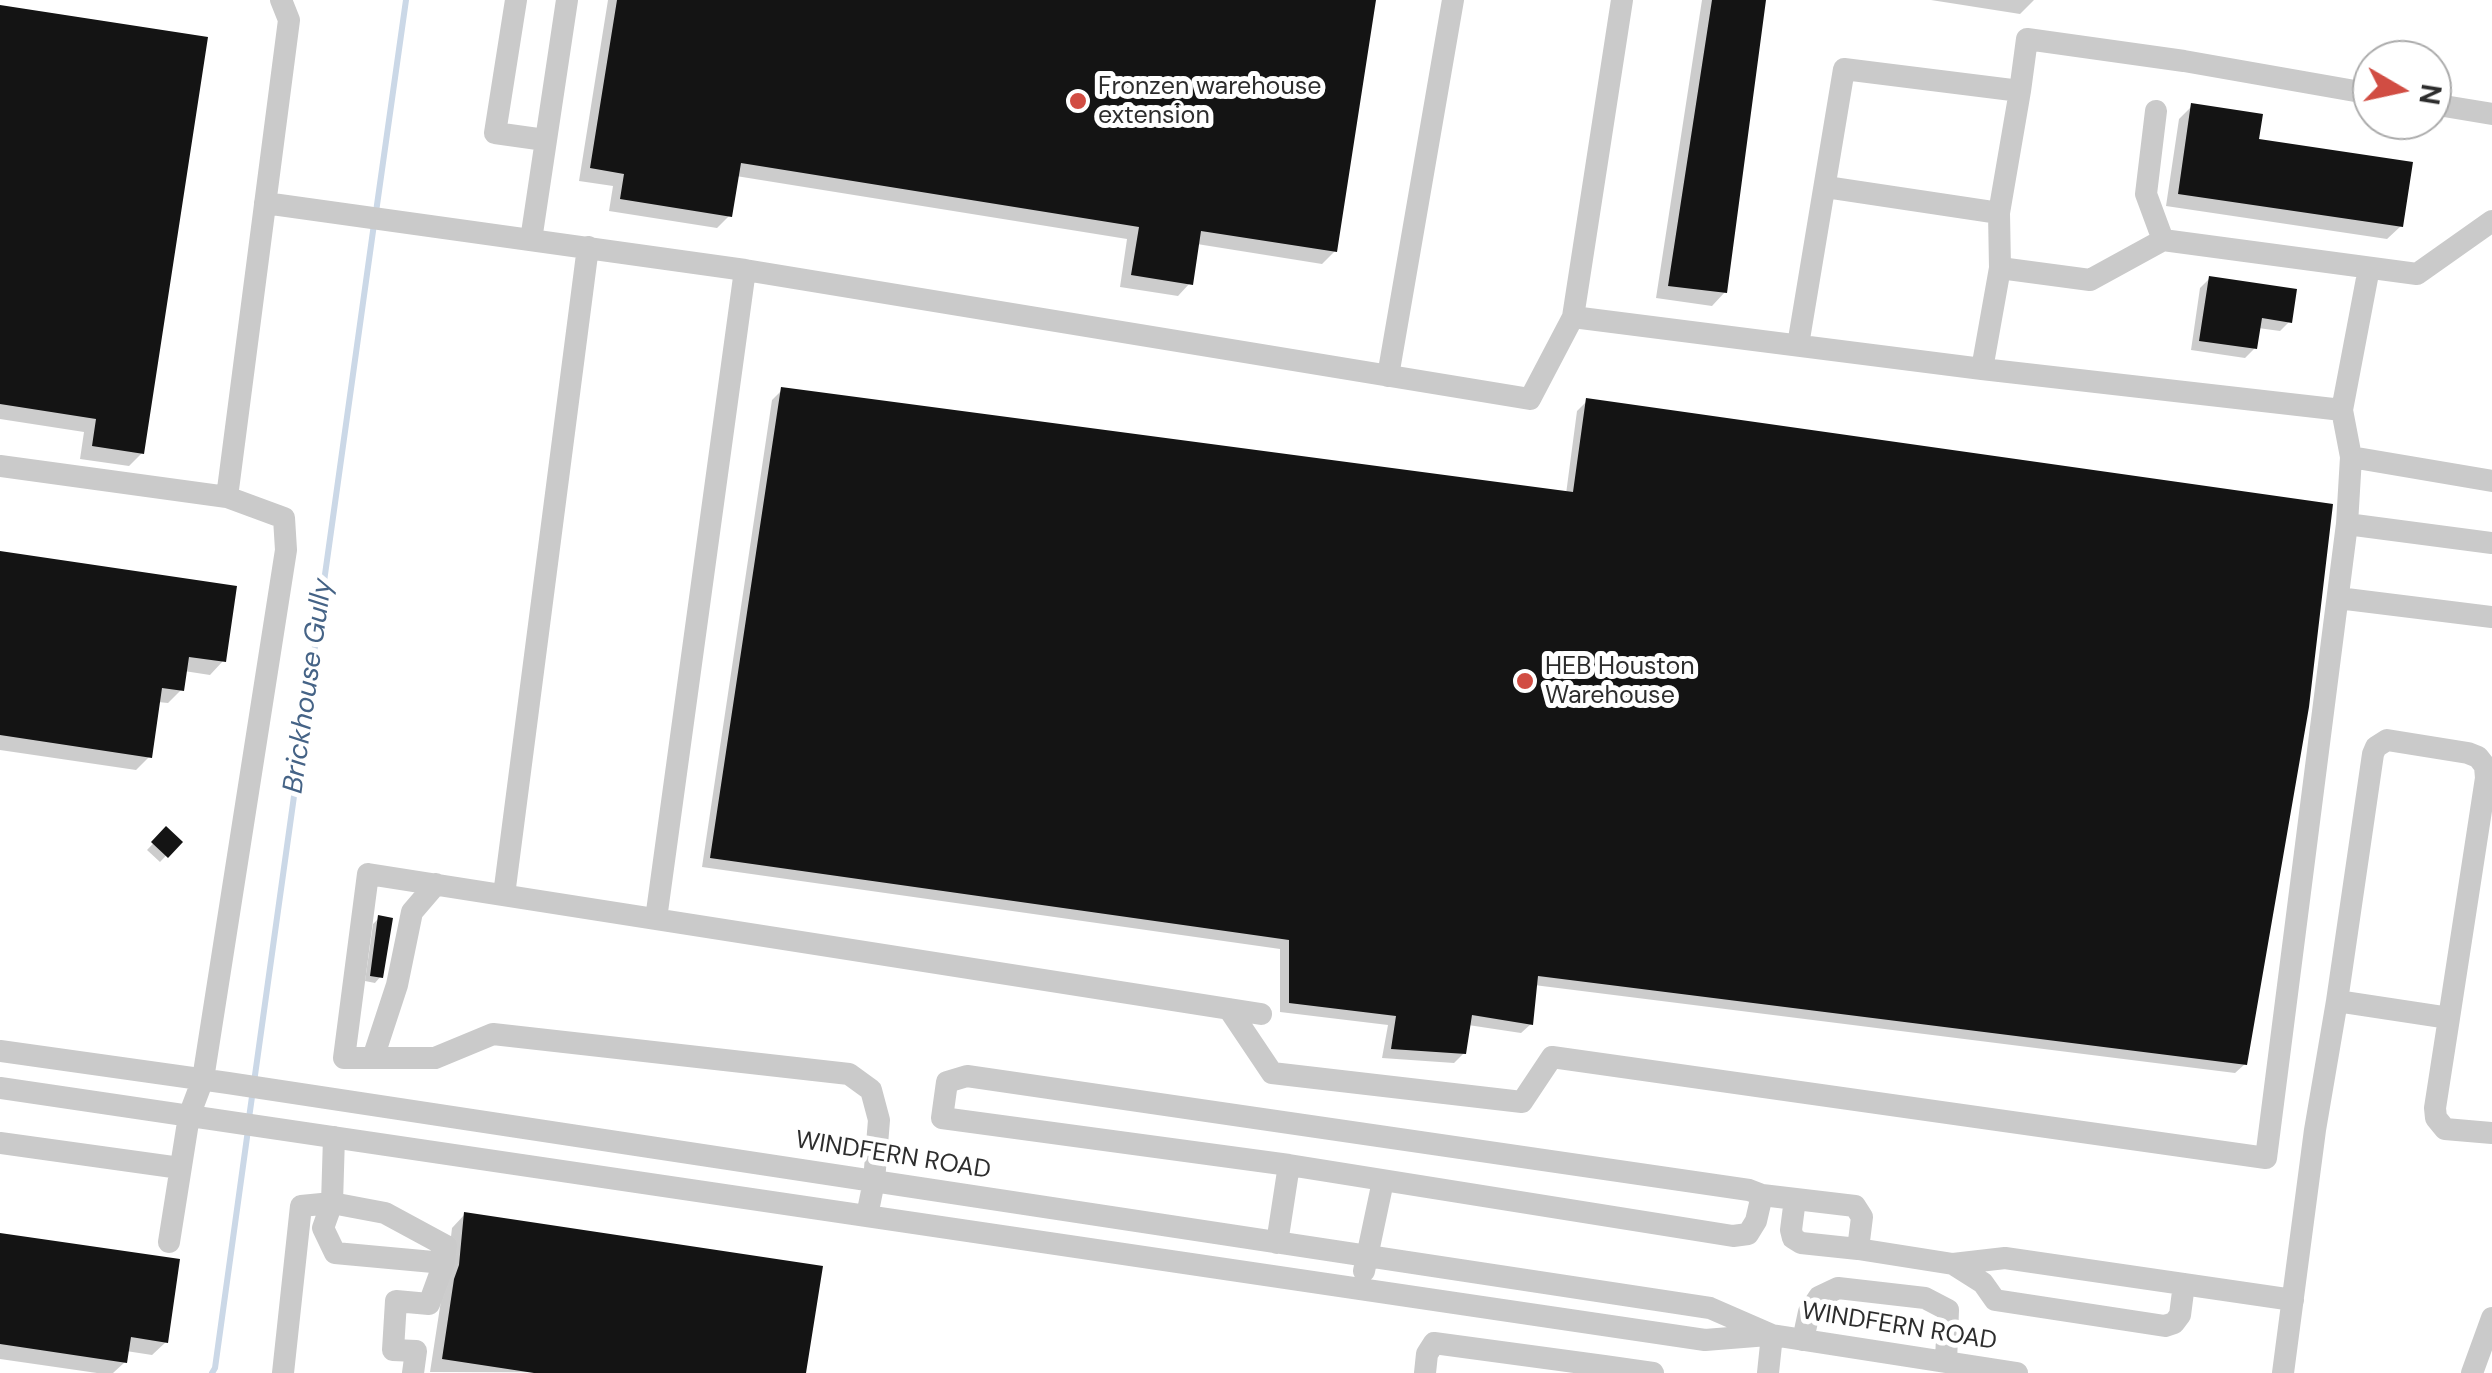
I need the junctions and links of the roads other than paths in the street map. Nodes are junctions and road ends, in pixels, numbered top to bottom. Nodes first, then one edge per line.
1 (282, 0) edge
2 (516, 0) edge
3 (567, 0) edge
4 (1453, 0) edge
5 (1622, 0) edge
6 (2352, 90) edge
7 (2020, 91) junction
8 (2452, 107) edge
9 (2156, 112) dead end
10 (2492, 114) edge
11 (545, 140) junction
12 (1826, 187) junction
13 (265, 203) junction
14 (1999, 213) junction
15 (2492, 221) edge
16 (531, 240) junction
17 (2164, 240) junction
18 (588, 247) junction
19 (2000, 268) junction
20 (2369, 268) junction
21 (745, 270) junction
22 (1573, 317) junction
23 (1798, 345) junction
24 (1982, 370) junction
25 (1388, 376) junction
26 (2342, 410) junction
27 (2351, 457) junction
28 (0, 466) edge
29 (2492, 481) edge
30 (227, 497) junction
31 (2348, 524) junction
32 (2492, 544) edge
33 (2338, 598) junction
34 (2492, 617) edge
35 (436, 884) junction
36 (504, 895) junction
37 (656, 919) junction
38 (2337, 1001) junction
39 (1229, 1009) junction
40 (1261, 1014) dead end
41 (2449, 1018) junction
42 (0, 1051) edge
43 (374, 1058) junction
44 (204, 1079) junction
45 (0, 1088) edge
46 (189, 1116) junction
47 (2457, 1132) junction
48 (2492, 1133) edge
49 (334, 1137) junction
50 (0, 1143) edge
51 (2492, 1147) edge
52 (1289, 1165) junction
53 (180, 1168) junction
54 (874, 1181) junction
55 (1384, 1181) junction
56 (1762, 1195) junction
57 (1795, 1199) junction
58 (332, 1204) junction
59 (867, 1216) junction
60 (169, 1242) dead end
61 (1277, 1242) junction
62 (1858, 1249) junction
63 (1367, 1256) junction
64 (444, 1263) junction
65 (1953, 1264) junction
66 (2184, 1284) junction
67 (1360, 1289) junction
68 (2293, 1300) junction
69 (1548, 1317) junction
70 (2492, 1318) edge
71 (1772, 1334) junction
72 (1804, 1340) junction
73 (1542, 1357) junction
74 (1953, 1366) edge
75 (1609, 1369) edge
76 (282, 1373) edge
77 (413, 1373) edge
78 (1425, 1373) edge
79 (1654, 1373) edge
80 (1768, 1373) edge
81 (2017, 1373) edge
82 (2283, 1373) edge
83 (2472, 1373) edge

1 - 13 street
2 - 11 street
3 - 11 street
4 - 25 street
5 - 22 street
6 - 7 street
7 - 12 street
7 - 14 street
8 - 10 street
9 - 17 street
11 - 16 street
12 - 14 street
12 - 23 street
13 - 16 street
13 - 30 street
14 - 19 street
15 - 20 street
16 - 18 street
17 - 19 street
17 - 20 street
18 - 21 street
18 - 36 street
19 - 24 street
20 - 26 street
21 - 25 street
21 - 37 street
22 - 23 street
22 - 25 street
23 - 24 street
24 - 26 street
26 - 27 street
27 - 29 street
27 - 31 street
28 - 30 street
30 - 44 street
31 - 32 street
31 - 33 street
33 - 34 street
33 - 39 street
35 - 36 street
35 - 43 street
35 - 43 street
36 - 37 street
37 - 39 street
38 - 41 street
38 - 41 street
38 - 68 street
39 - 40 street
41 - 47 street
42 - 44 street, WINDFERN ROAD
43 - 54 street
44 - 46 street
44 - 54 street, WINDFERN ROAD
45 - 46 street, WINDFERN ROAD
46 - 49 street, WINDFERN ROAD
46 - 53 street
47 - 48 street
47 - 51 street
49 - 58 street
49 - 59 street, WINDFERN ROAD
50 - 53 street
52 - 55 street
52 - 56 street
52 - 61 street
53 - 60 street
54 - 59 street
54 - 61 street, WINDFERN ROAD
55 - 56 street
55 - 63 street
56 - 57 street
57 - 62 street
57 - 62 street
58 - 64 street
58 - 64 street
58 - 76 street
59 - 67 street, WINDFERN ROAD
61 - 63 street, WINDFERN ROAD
62 - 65 street
63 - 67 street
63 - 71 street, WINDFERN ROAD
64 - 77 street
65 - 66 street
65 - 66 street
66 - 68 street
67 - 69 street, WINDFERN ROAD
68 - 82 street
69 - 71 street, WINDFERN ROAD
69 - 73 street
70 - 83 street
71 - 72 street, WINDFERN ROAD
71 - 80 street
72 - 74 street, WINDFERN ROAD
72 - 74 street
73 - 75 street
73 - 78 street
74 - 81 street, WINDFERN ROAD
75 - 79 street

